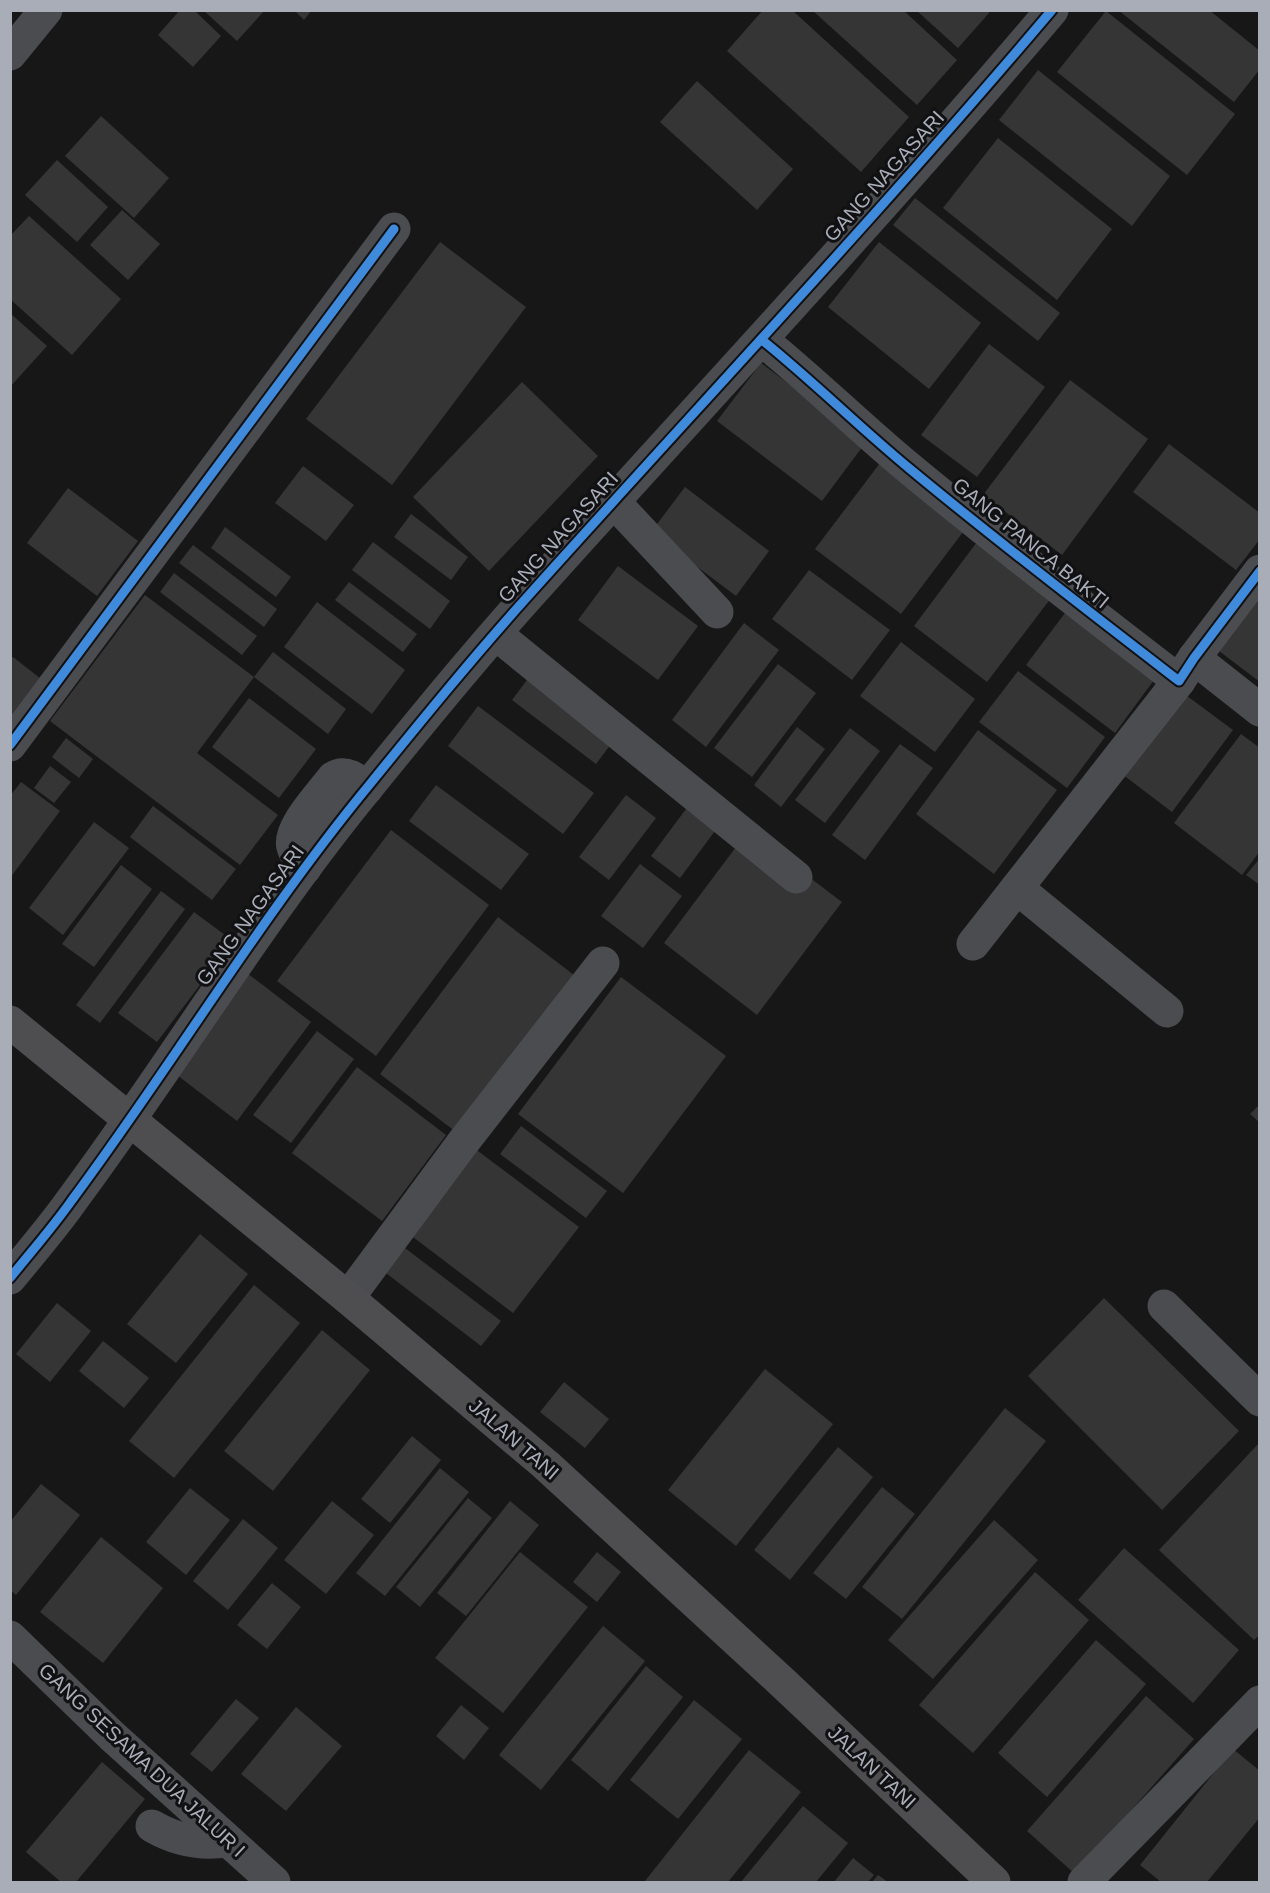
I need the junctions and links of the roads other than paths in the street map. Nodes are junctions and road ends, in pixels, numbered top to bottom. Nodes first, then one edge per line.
1 (1052, 10) edge
2 (32, 16) edge
3 (10, 54) edge
4 (394, 229) dead end
5 (762, 340) junction
6 (614, 502) junction
7 (1260, 571) edge
8 (717, 612) dead end
9 (496, 634) junction
10 (1186, 669) junction
11 (1260, 710) edge
12 (10, 745) edge
13 (796, 877) dead end
14 (1017, 888) junction
15 (973, 944) dead end
16 (603, 963) dead end
17 (1167, 1011) dead end
18 (10, 1022) edge
19 (130, 1119) junction
20 (10, 1278) edge
21 (348, 1298) junction
22 (1164, 1306) dead end
23 (1260, 1400) edge
24 (10, 1637) edge
25 (1260, 1702) edge
26 (152, 1826) dead end
27 (227, 1841) junction
28 (274, 1882) edge
29 (994, 1882) edge
30 (1084, 1882) edge

1 - 5 street, GANG NAGASARI
2 - 3 street
4 - 12 street
5 - 6 street, GANG NAGASARI
5 - 10 street, GANG PANCA BAKTI
6 - 8 street
6 - 9 street, GANG NAGASARI
7 - 10 street
9 - 13 street
9 - 19 street, GANG NAGASARI
10 - 11 street, GANG PANCA BAKTI
10 - 14 street
14 - 15 street
14 - 17 street
16 - 21 street
18 - 19 highway, JALAN TANI
19 - 20 street, GANG NAGASARI
19 - 21 highway, JALAN TANI
21 - 29 highway, JALAN TANI
22 - 23 street
24 - 27 street, GANG SESAMA DUA JALUR I
25 - 30 street
26 - 27 street
27 - 28 street, GANG SESAMA DUA JALUR I

